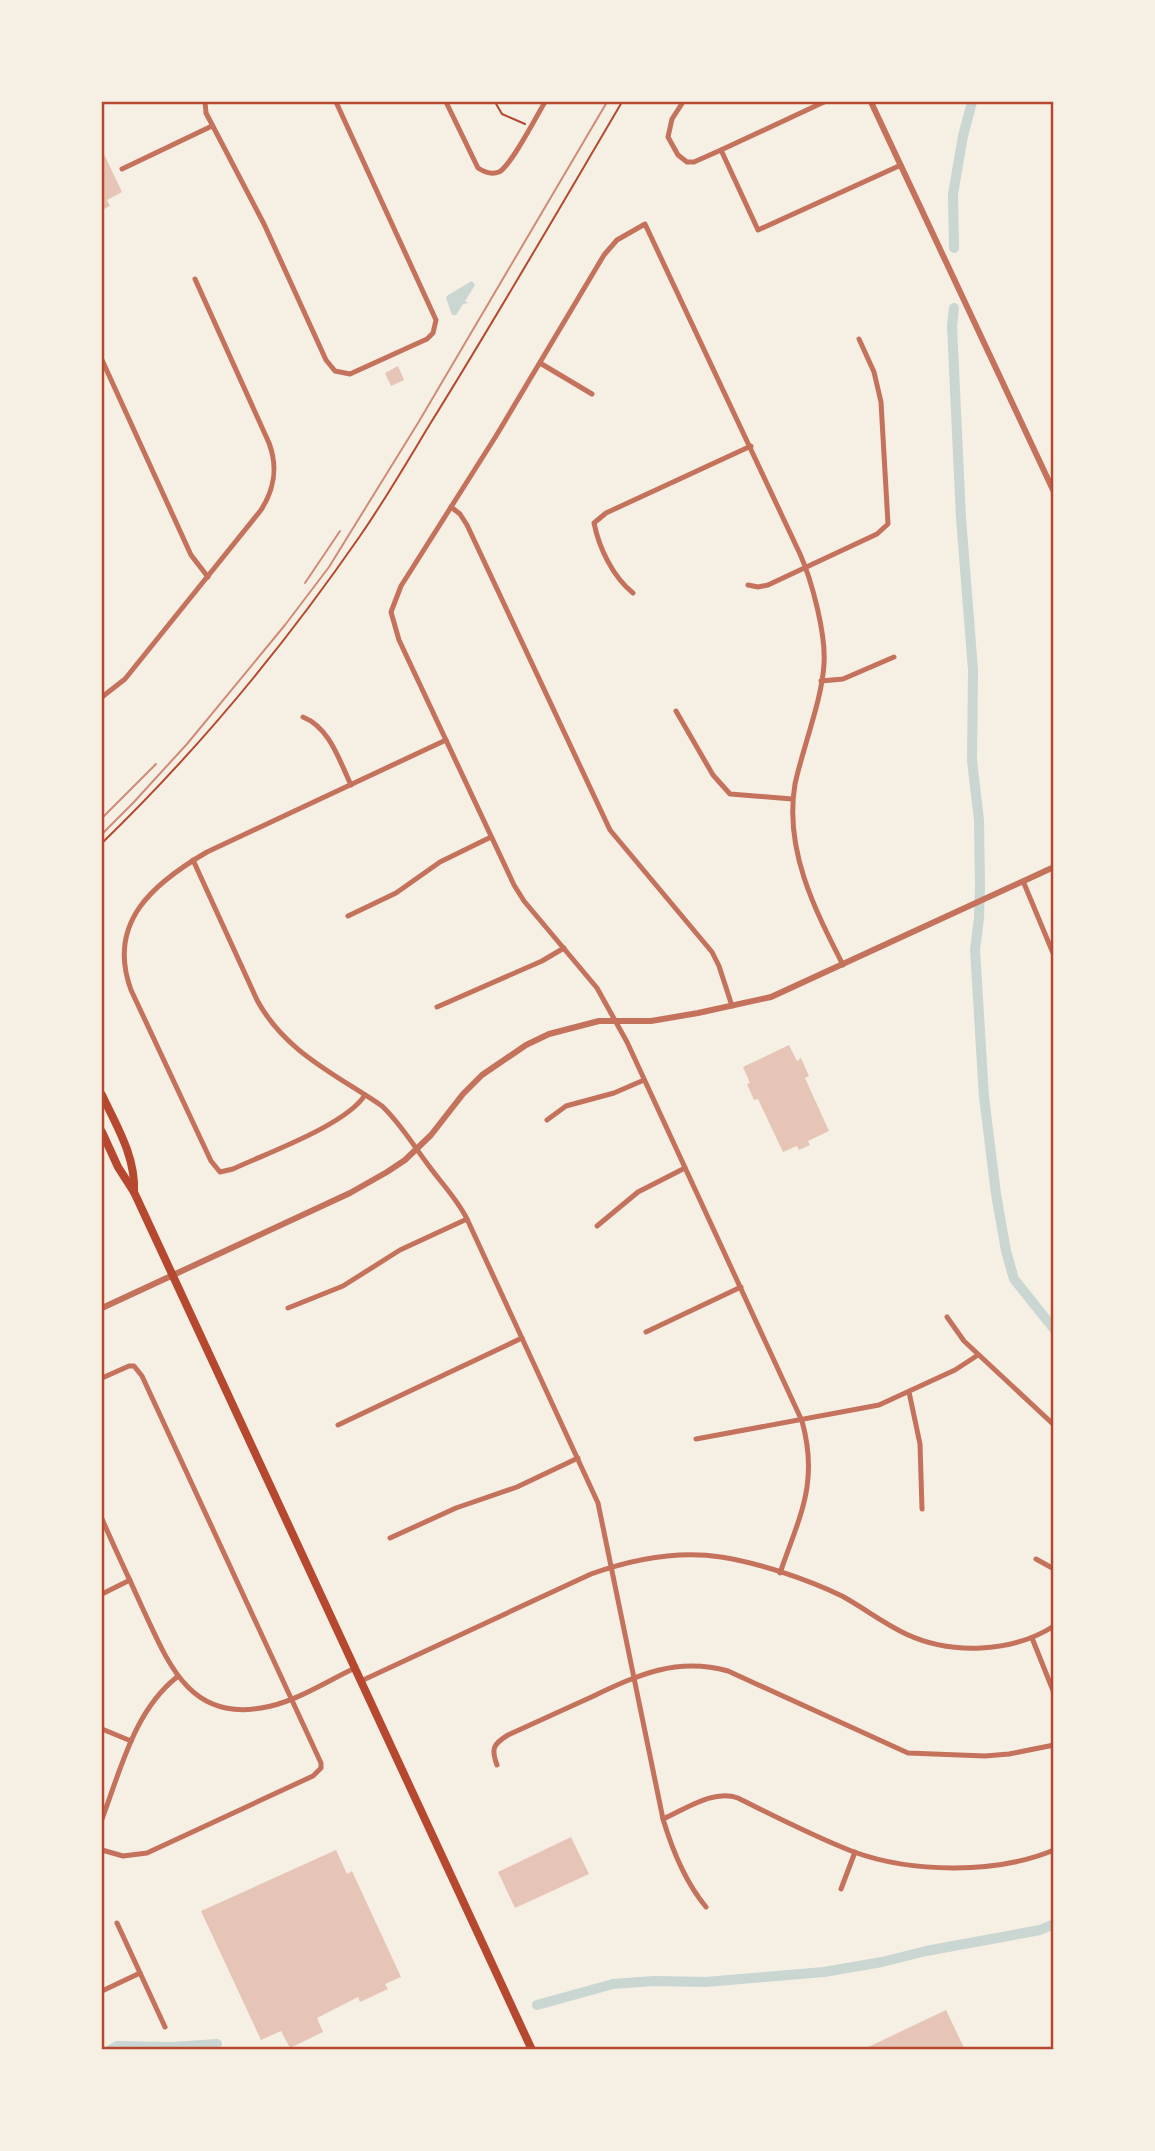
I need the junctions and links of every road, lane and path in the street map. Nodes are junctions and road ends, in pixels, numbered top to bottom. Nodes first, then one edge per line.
1 (205, 102) edge
2 (336, 102) edge
3 (446, 102) edge
4 (495, 102) edge
5 (545, 102) edge
6 (622, 102) edge
7 (683, 102) edge
8 (803, 102) edge
9 (824, 102) edge
10 (871, 102) edge
11 (807, 110) junction
12 (526, 124) dead end
13 (212, 127) junction
14 (721, 150) junction
15 (901, 165) junction
16 (122, 169) dead end
17 (195, 279) dead end
18 (859, 339) dead end
19 (102, 360) edge
20 (540, 363) junction
21 (592, 394) dead end
22 (751, 446) junction
23 (1054, 492) edge
24 (451, 507) junction
25 (806, 568) junction
26 (208, 577) junction
27 (748, 585) dead end
28 (633, 593) dead end
29 (894, 657) dead end
30 (821, 681) junction
31 (102, 698) edge
32 (676, 711) dead end
33 (303, 717) dead end
34 (446, 740) junction
35 (351, 785) junction
36 (792, 799) junction
37 (491, 837) junction
38 (102, 843) edge
39 (193, 860) junction
40 (1054, 867) edge
41 (1023, 881) junction
42 (348, 916) dead end
43 (564, 948) junction
44 (1053, 953) edge
45 (843, 965) junction
46 (732, 1006) junction
47 (437, 1007) dead end
48 (616, 1021) junction
49 (644, 1080) junction
50 (102, 1095) edge
51 (365, 1095) junction
52 (547, 1120) dead end
53 (102, 1132) edge
54 (417, 1149) junction
55 (685, 1168) junction
56 (134, 1192) junction
57 (467, 1219) junction
58 (597, 1226) dead end
59 (173, 1275) junction
60 (741, 1287) junction
61 (102, 1308) edge
62 (288, 1308) dead end
63 (947, 1317) dead end
64 (646, 1332) dead end
65 (522, 1338) junction
66 (978, 1355) junction
67 (102, 1378) edge
68 (909, 1392) junction
69 (802, 1421) junction
70 (338, 1424) dead end
71 (1054, 1425) edge
72 (696, 1439) dead end
73 (578, 1458) junction
74 (922, 1509) dead end
75 (102, 1519) edge
76 (390, 1538) dead end
77 (1036, 1559) dead end
78 (611, 1567) junction
79 (1054, 1569) edge
80 (780, 1573) junction
81 (130, 1580) junction
82 (102, 1594) edge
83 (1054, 1626) edge
84 (1032, 1638) junction
85 (355, 1668) junction
86 (177, 1677) junction
87 (633, 1677) junction
88 (361, 1681) junction
89 (1054, 1693) edge
90 (292, 1698) junction
91 (102, 1729) edge
92 (131, 1741) junction
93 (1054, 1745) edge
94 (497, 1765) dead end
95 (102, 1819) edge
96 (663, 1819) junction
97 (102, 1850) edge
98 (1054, 1850) edge
99 (855, 1852) junction
100 (841, 1889) dead end
101 (706, 1908) dead end
102 (117, 1923) dead end
103 (140, 1973) junction
104 (102, 1991) edge
105 (165, 2027) dead end
106 (532, 2049) edge

1 - 13 street
2 - 13 street
3 - 5 street
4 - 12 path
6 - 38 path
7 - 14 street
8 - 11 street
9 - 11 street
10 - 15 street
11 - 14 street
13 - 16 street
14 - 15 street
15 - 23 street
17 - 26 street
18 - 25 street
19 - 26 street
20 - 21 street
20 - 22 street
20 - 24 street
22 - 25 street
22 - 28 street
24 - 34 street
24 - 46 street
25 - 27 street
25 - 30 street
26 - 31 street
29 - 30 street
30 - 36 street
32 - 36 street
33 - 35 street
34 - 35 street
34 - 37 street
35 - 39 street
36 - 45 street
37 - 42 street
37 - 43 street
39 - 51 street
39 - 51 street
40 - 41 street
41 - 44 street
41 - 45 street
43 - 47 street
43 - 48 street
45 - 46 street
46 - 48 street
48 - 49 street
48 - 54 street
49 - 52 street
49 - 55 street
50 - 56 main road
51 - 54 street
53 - 56 main road
54 - 57 street
54 - 59 street
55 - 58 street
55 - 60 street
56 - 59 main road
57 - 62 street
57 - 65 street
59 - 61 street
59 - 85 main road
60 - 64 street
60 - 69 street
63 - 66 street
65 - 70 street
65 - 73 street
66 - 68 street
66 - 71 street
67 - 90 street
68 - 69 street
68 - 74 street
69 - 72 street
69 - 80 street
73 - 76 street
73 - 78 street
75 - 81 street
77 - 79 street
78 - 80 street
78 - 87 street
78 - 88 street
80 - 84 street
81 - 82 street
81 - 86 street
83 - 84 street
84 - 89 street
85 - 88 main road
85 - 90 street
86 - 90 street
86 - 92 street
87 - 93 street
87 - 94 street
87 - 96 street
88 - 106 main road
90 - 97 street
91 - 92 street
92 - 95 street
96 - 99 street
96 - 101 street
98 - 99 street
99 - 100 street
102 - 103 street
103 - 104 street
103 - 105 street

